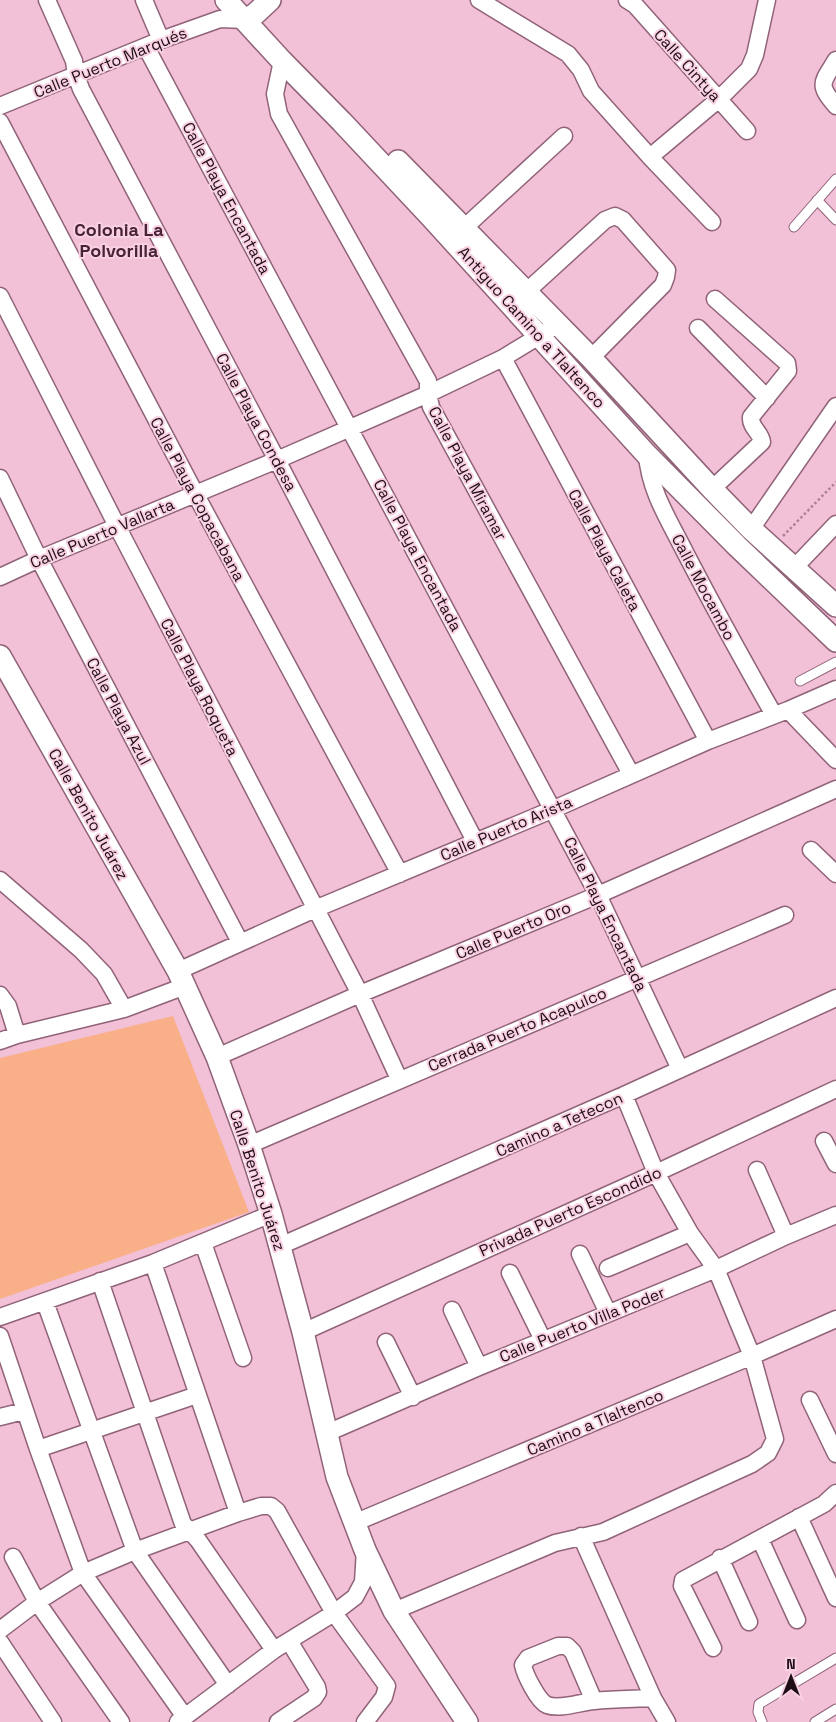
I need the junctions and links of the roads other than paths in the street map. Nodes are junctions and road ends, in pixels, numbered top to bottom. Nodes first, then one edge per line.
1 (47, 0) edge
2 (144, 0) edge
3 (270, 0) edge
4 (478, 0) edge
5 (627, 0) edge
6 (767, 0) edge
7 (238, 8) edge
8 (154, 43) junction
9 (836, 60) edge
10 (282, 61) junction
11 (76, 76) junction
12 (719, 99) junction
13 (0, 106) edge
14 (836, 106) edge
15 (347, 118) junction
16 (0, 122) edge
17 (747, 132) dead end
18 (564, 136) dead end
19 (650, 157) junction
20 (836, 179) edge
21 (817, 200) junction
22 (437, 212) junction
23 (836, 220) edge
24 (712, 222) dead end
25 (794, 227) dead end
26 (464, 228) junction
27 (526, 292) junction
28 (0, 296) edge
29 (715, 299) dead end
30 (698, 328) dead end
31 (549, 330) junction
32 (503, 358) junction
33 (591, 358) junction
34 (428, 394) junction
35 (767, 398) junction
36 (836, 406) edge
37 (350, 428) junction
38 (647, 455) junction
39 (277, 460) junction
40 (0, 478) edge
41 (712, 489) junction
42 (196, 495) junction
43 (836, 524) edge
44 (117, 526) junction
45 (751, 529) junction
46 (39, 559) junction
47 (795, 567) junction
48 (0, 577) edge
49 (836, 606) edge
50 (836, 641) edge
51 (0, 656) edge
52 (836, 662) edge
53 (800, 681) dead end
54 (836, 689) edge
55 (781, 713) junction
56 (708, 741) junction
57 (836, 760) edge
58 (631, 774) junction
59 (836, 789) edge
60 (554, 809) junction
61 (474, 841) junction
62 (811, 850) dead end
63 (400, 874) junction
64 (836, 874) edge
65 (0, 880) edge
66 (598, 894) junction
67 (316, 909) junction
68 (785, 915) dead end
69 (240, 942) junction
70 (181, 978) junction
71 (638, 978) junction
72 (0, 994) edge
73 (360, 994) junction
74 (836, 998) edge
75 (124, 1009) junction
76 (17, 1035) junction
77 (0, 1041) edge
78 (217, 1057) junction
79 (680, 1068) junction
80 (399, 1079) junction
81 (836, 1089) edge
82 (624, 1095) junction
83 (824, 1141) dead end
84 (250, 1145) junction
85 (836, 1164) edge
86 (757, 1170) dead end
87 (656, 1173) junction
88 (272, 1214) junction
89 (836, 1215) edge
90 (690, 1233) junction
91 (786, 1236) junction
92 (204, 1243) junction
93 (280, 1246) junction
94 (580, 1254) dead end
95 (153, 1263) junction
96 (608, 1268) dead end
97 (716, 1269) junction
98 (510, 1272) dead end
99 (100, 1282) junction
100 (45, 1302) junction
101 (452, 1310) dead end
102 (608, 1313) junction
103 (0, 1317) edge
104 (836, 1319) edge
105 (303, 1332) junction
106 (0, 1336) edge
107 (543, 1340) junction
108 (386, 1342) dead end
109 (752, 1356) junction
110 (243, 1358) dead end
111 (479, 1367) junction
112 (197, 1395) junction
113 (413, 1397) junction
114 (810, 1400) dead end
115 (24, 1410) junction
116 (144, 1413) junction
117 (0, 1417) edge
118 (91, 1431) junction
119 (327, 1433) junction
120 (38, 1449) junction
121 (836, 1454) edge
122 (836, 1493) edge
123 (238, 1513) junction
124 (799, 1517) junction
125 (354, 1523) junction
126 (191, 1532) junction
127 (581, 1536) junction
128 (760, 1539) junction
129 (365, 1550) junction
130 (136, 1552) junction
131 (13, 1557) dead end
132 (720, 1558) junction
133 (82, 1573) junction
134 (836, 1598) edge
135 (37, 1602) junction
136 (394, 1611) junction
137 (334, 1613) junction
138 (797, 1620) dead end
139 (749, 1622) dead end
140 (0, 1630) edge
141 (289, 1641) junction
142 (0, 1642) edge
143 (713, 1648) dead end
144 (274, 1650) junction
145 (836, 1658) edge
146 (228, 1685) junction
147 (653, 1698) junction
148 (594, 1701) junction
149 (836, 1709) edge
150 (459, 1717) edge
151 (182, 1720) edge
152 (53, 1722) edge
153 (121, 1722) edge
154 (278, 1722) edge
155 (365, 1722) edge
156 (667, 1722) edge
157 (762, 1722) edge
158 (815, 1722) edge

1 - 11 street, Calle Playa Condesa
2 - 8 street, Calle Playa Encantada
3 - 7 street
4 - 19 street
5 - 12 street, Calle Cintya
6 - 12 street
7 - 8 street, Calle Puerto Marqués
7 - 10 street, Antiguo Camino a Tlaltenco
7 - 15 street
8 - 11 street, Calle Puerto Marqués
8 - 37 street, Calle Playa Encantada
9 - 14 street
10 - 15 street, Antiguo Camino a Tlaltenco
10 - 34 street, Calle Playa Miramar
11 - 13 street, Calle Puerto Marqués
11 - 39 street, Calle Playa Condesa
12 - 17 street, Calle Cintya
12 - 19 street
15 - 22 street, Antiguo Camino a Tlaltenco
16 - 42 street, Calle Playa Copacabana
18 - 26 street
19 - 24 street
20 - 21 lane
21 - 23 lane
21 - 25 lane
22 - 26 street
22 - 31 street, Antiguo Camino a Tlaltenco
26 - 27 street
27 - 31 street
27 - 33 street
28 - 44 street, Calle Playa Roqueta
29 - 35 street
30 - 35 street
31 - 32 street, Calle Puerto Vallarta
31 - 33 street
31 - 38 street, Antiguo Camino a Tlaltenco
32 - 34 street, Calle Puerto Vallarta
32 - 56 street, Calle Playa Caleta
33 - 41 street
34 - 37 street, Calle Puerto Vallarta
34 - 58 street, Calle Playa Miramar
35 - 41 street
36 - 45 street
37 - 39 street, Calle Puerto Vallarta
37 - 60 street, Calle Playa Encantada
38 - 50 street, Antiguo Camino a Tlaltenco
38 - 55 street, Calle Mocambo
39 - 42 street, Calle Puerto Vallarta
39 - 61 street, Calle Playa Condesa
40 - 46 street, Calle Playa Azul
41 - 45 street
42 - 44 street, Calle Puerto Vallarta
42 - 63 street, Calle Playa Copacabana
43 - 47 street
44 - 46 street, Calle Puerto Vallarta
44 - 67 street, Calle Playa Roqueta
45 - 47 street
46 - 48 street, Calle Puerto Vallarta
46 - 69 street, Calle Playa Azul
47 - 49 street
51 - 70 street, Calle Benito Juárez
52 - 53 lane
54 - 55 street, Calle Puerto Arista
55 - 56 street, Calle Puerto Arista
55 - 57 street, Calle Mocambo
56 - 58 street, Calle Puerto Arista
58 - 60 street, Calle Puerto Arista
59 - 66 street, Calle Puerto Oro
60 - 61 street, Calle Puerto Arista
60 - 66 street, Calle Playa Encantada
61 - 63 street, Calle Puerto Arista
62 - 64 street
63 - 67 street, Calle Puerto Arista
65 - 75 street
66 - 71 street, Calle Playa Encantada
66 - 73 street, Calle Puerto Oro
67 - 69 street, Calle Puerto Arista
67 - 73 street, Calle Playa Roqueta
68 - 71 street, Cerrada Puerto Acapulco
69 - 70 street, Calle Puerto Arista
70 - 75 street, Calle Puerto Arista
70 - 78 street, Calle Benito Juárez
71 - 79 street, Calle Playa Encantada
71 - 80 street, Cerrada Puerto Acapulco
72 - 76 street
73 - 78 street, Calle Puerto Oro
73 - 80 street, Calle Playa Roqueta
74 - 79 street, Camino a Tetecon
75 - 76 street, Calle Puerto Arista
76 - 77 street, Calle Puerto Arista
78 - 84 street, Calle Benito Juárez
79 - 82 street, Camino a Tetecon
80 - 84 street, Cerrada Puerto Acapulco
81 - 87 street, Privada Puerto Escondido
82 - 87 street
82 - 93 street, Camino a Tetecon
83 - 85 street
84 - 88 street, Calle Benito Juárez
86 - 91 street
87 - 90 street
87 - 105 street, Privada Puerto Escondido
88 - 92 street
88 - 93 street, Calle Benito Juárez
89 - 91 street, Calle Puerto Villa Poder
90 - 96 street
90 - 97 street
91 - 97 street, Calle Puerto Villa Poder
92 - 95 street
92 - 110 street
93 - 105 street, Calle Benito Juárez
94 - 102 street
95 - 99 street
95 - 112 street
97 - 102 street, Calle Puerto Villa Poder
97 - 109 street
98 - 107 street
99 - 100 street
99 - 116 street
100 - 103 street
100 - 118 street
101 - 111 street
102 - 107 street, Calle Puerto Villa Poder
104 - 109 street, Camino a Tlaltenco
105 - 119 street, Calle Benito Juárez
106 - 115 street
107 - 111 street, Calle Puerto Villa Poder
108 - 113 street
109 - 125 street, Camino a Tlaltenco
109 - 127 street
111 - 113 street, Calle Puerto Villa Poder
112 - 116 street
112 - 123 street
113 - 119 street, Calle Puerto Villa Poder
114 - 121 street
115 - 117 street
115 - 120 street
116 - 118 street
116 - 126 street
118 - 120 street
118 - 130 street
119 - 125 street, Calle Benito Juárez
120 - 133 street
122 - 124 street
123 - 126 street
123 - 137 street
124 - 128 street
124 - 134 street
125 - 129 street, Calle Benito Juárez
126 - 130 street
126 - 144 street
127 - 136 street
127 - 147 street
128 - 132 street
128 - 138 street
129 - 136 street, Calle Benito Juárez
129 - 137 street
130 - 133 street
130 - 146 street
131 - 135 street
132 - 139 street
132 - 143 street
133 - 135 street
133 - 151 street
135 - 140 street
135 - 153 street
136 - 150 street, Calle Benito Juárez
137 - 141 street
137 - 155 street
141 - 144 street
141 - 154 street
142 - 152 street
144 - 146 street
145 - 157 lane
146 - 151 street
147 - 148 street
147 - 156 street
148 - 148 street
149 - 158 lane

